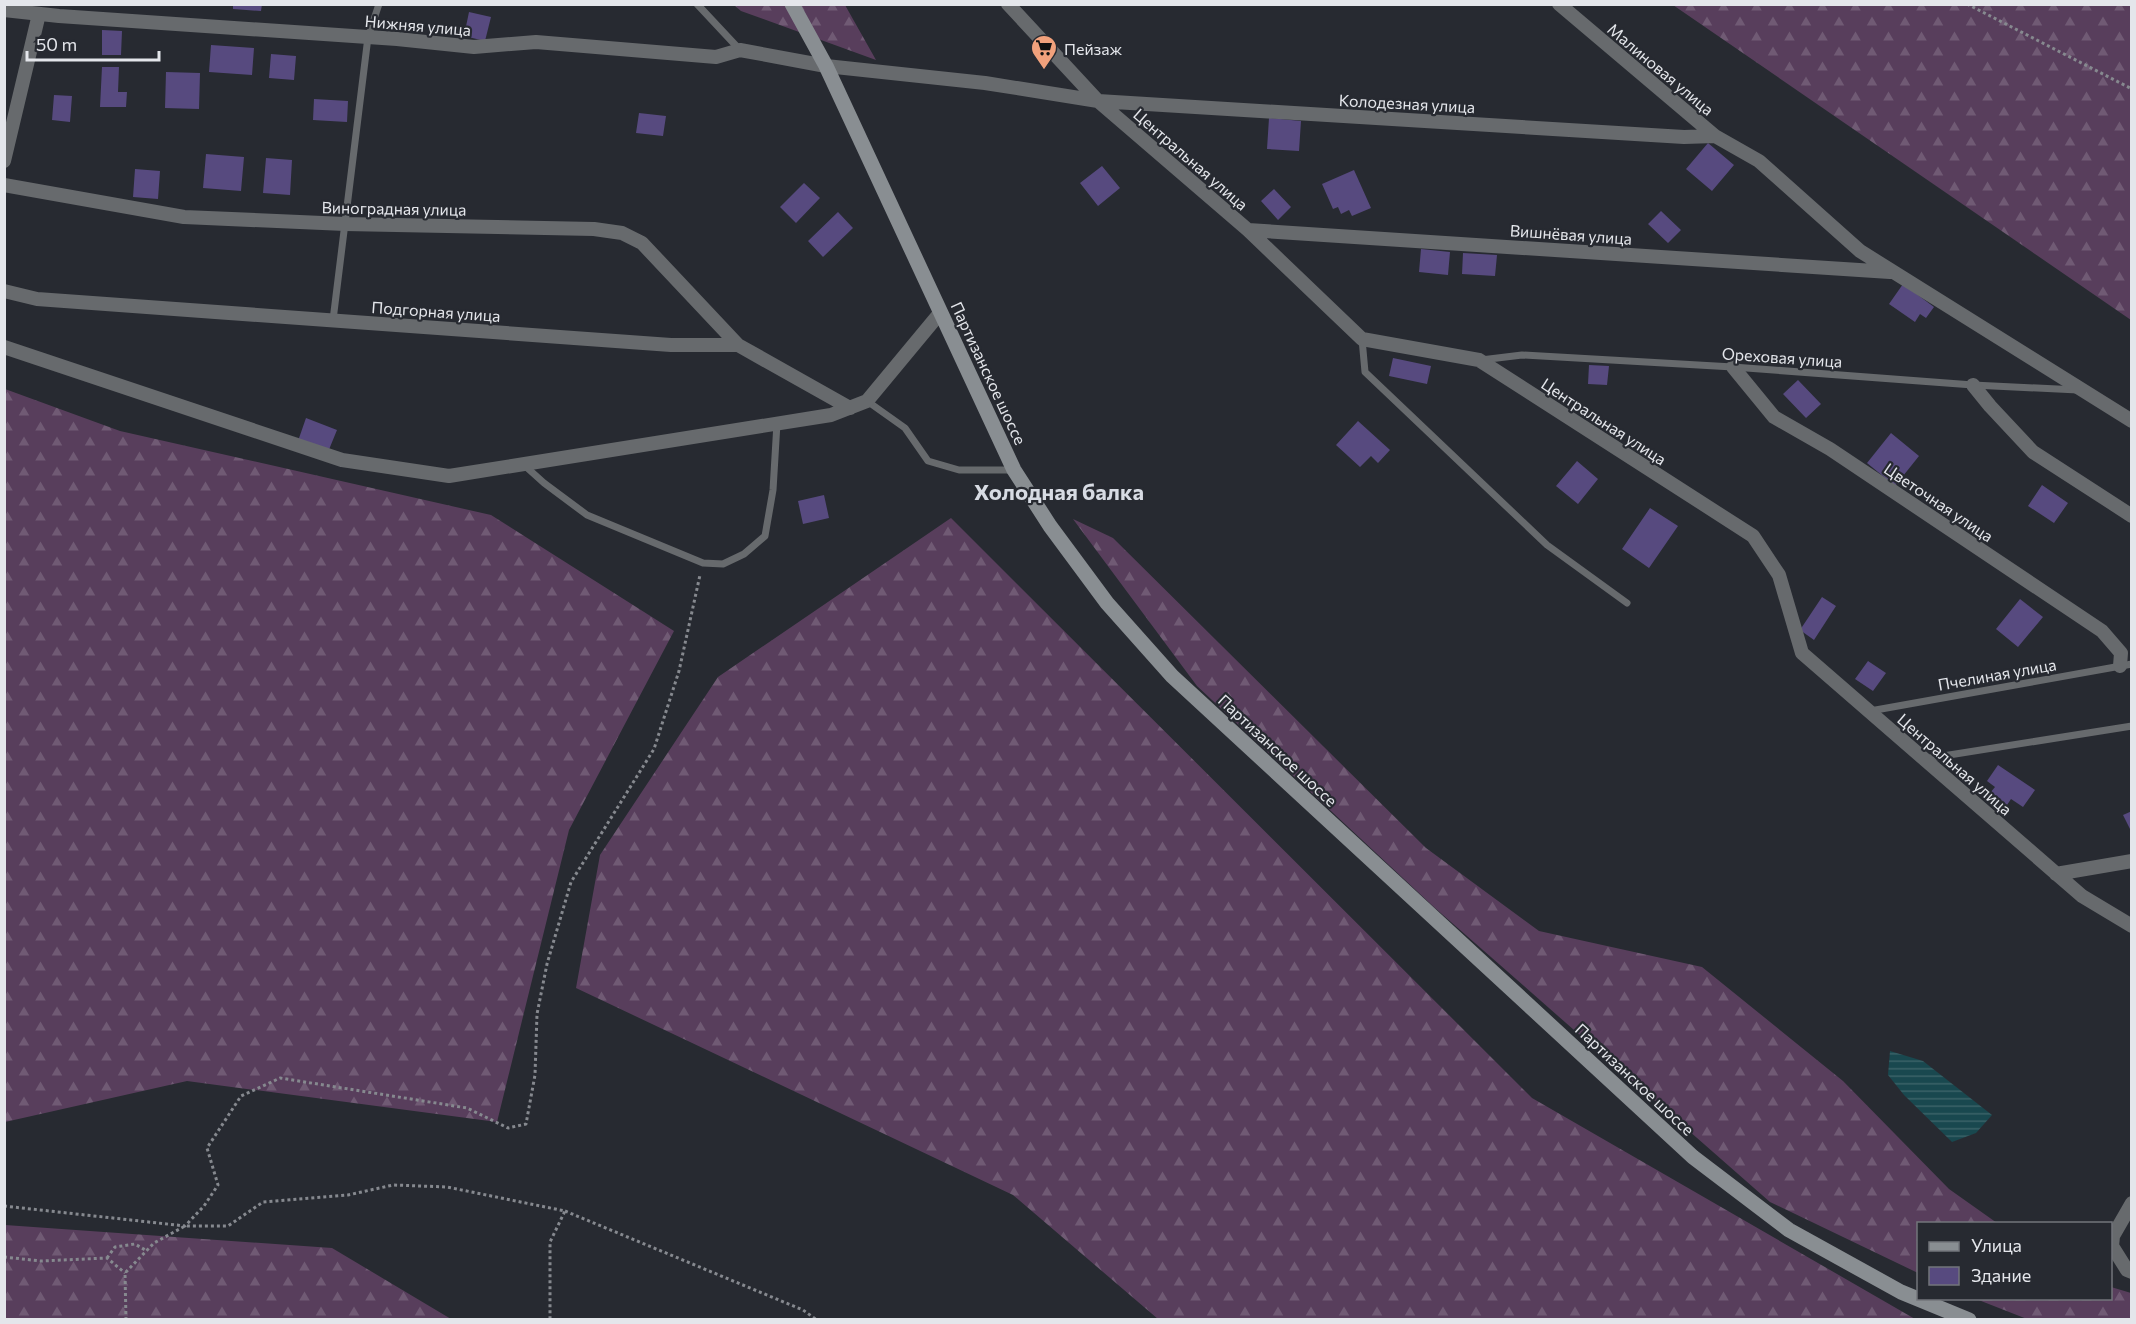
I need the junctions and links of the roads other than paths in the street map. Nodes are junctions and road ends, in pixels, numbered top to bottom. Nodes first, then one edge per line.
1 (26, 4) edge
2 (379, 4) edge
3 (697, 4) edge
4 (792, 4) edge
5 (1008, 4) edge
6 (1559, 4) edge
7 (4, 10) edge
8 (39, 14) junction
9 (368, 37) junction
10 (740, 50) junction
11 (826, 66) junction
12 (1098, 101) junction
13 (1715, 136) junction
14 (4, 161) edge
15 (4, 185) edge
16 (345, 224) junction
17 (1248, 230) junction
18 (1893, 272) junction
19 (4, 291) edge
20 (940, 313) junction
21 (333, 320) junction
22 (1362, 339) junction
23 (738, 345) junction
24 (4, 347) edge
25 (1479, 360) junction
26 (1733, 367) junction
27 (1973, 385) junction
28 (2083, 390) junction
29 (867, 401) junction
30 (850, 408) junction
31 (2132, 421) edge
32 (777, 423) junction
33 (522, 464) junction
34 (1014, 470) junction
35 (2132, 516) edge
36 (1627, 603) dead end
37 (2126, 665) edge
38 (1868, 711) junction
39 (2132, 726) edge
40 (1924, 759) junction
41 (2132, 861) edge
42 (2056, 874) junction
43 (2132, 926) edge
44 (2132, 1203) edge
45 (2129, 1271) edge
46 (1917, 1299) edge
47 (1920, 1300) edge
48 (1969, 1320) edge

1 - 8 lane
2 - 9 lane
3 - 10 lane
4 - 11 main road, Партизанское шоссе
5 - 12 street, Центральная улица
6 - 13 street, Малиновая улица
7 - 8 street, Нижняя улица
8 - 9 street, Нижняя улица
8 - 14 street
9 - 10 street, Нижняя улица
9 - 16 lane
10 - 11 street, Нижняя улица
11 - 12 street, Колодезная улица
11 - 20 main road, Партизанское шоссе
12 - 13 street, Колодезная улица
12 - 17 street, Центральная улица
13 - 18 street, Малиновая улица
15 - 16 street, Виноградная улица
16 - 21 lane
16 - 23 street, Виноградная улица
17 - 18 street, Вишнёвая улица
17 - 22 street, Центральная улица
18 - 28 street, Малиновая улица
19 - 21 street, Подгорная улица
20 - 29 street
20 - 34 main road, Партизанское шоссе
21 - 23 street, Подгорная улица
22 - 25 street, Центральная улица
22 - 36 lane
23 - 30 street, Подгорная улица
24 - 33 street
25 - 26 lane, Ореховая улица
25 - 38 street, Центральная улица
26 - 27 lane, Ореховая улица
26 - 37 street, Цветочная улица
27 - 28 lane, Ореховая улица
27 - 35 street
28 - 31 street, Малиновая улица
29 - 30 street
29 - 34 lane
30 - 32 street
32 - 33 street
32 - 33 lane
34 - 46 main road, Партизанское шоссе
37 - 38 lane, Пчелиная улица
38 - 40 street, Центральная улица
39 - 40 lane
40 - 42 street, Центральная улица
41 - 42 street
42 - 43 street, Центральная улица
44 - 45 street
47 - 48 main road, Партизанское шоссе

